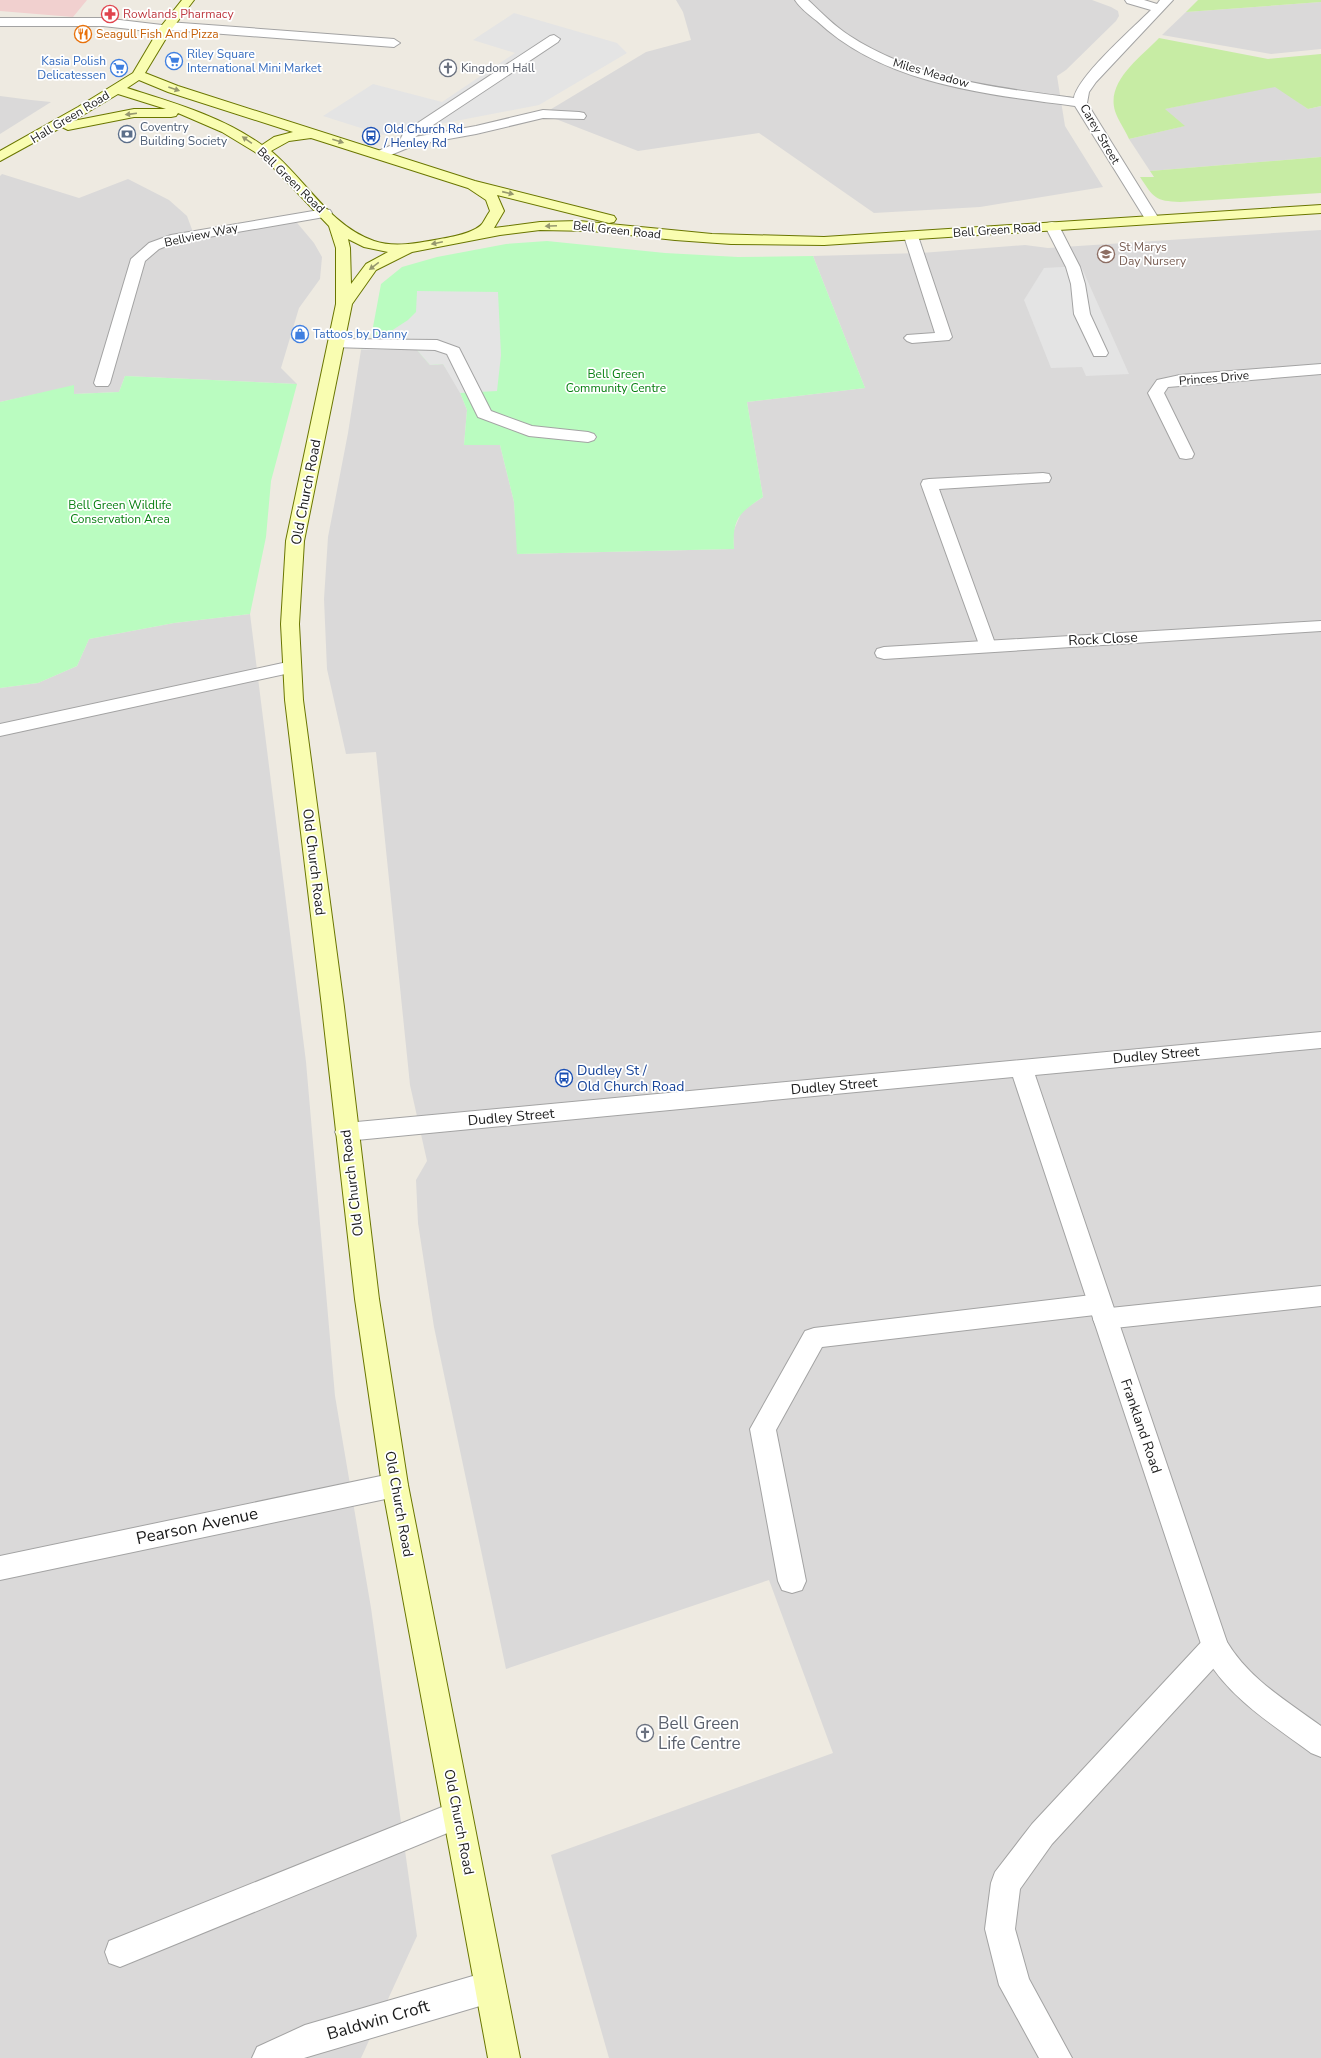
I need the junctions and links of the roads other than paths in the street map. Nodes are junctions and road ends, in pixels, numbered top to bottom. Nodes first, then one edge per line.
1 (188, 0) edge
2 (801, 0) edge
3 (1131, 0) edge
4 (1163, 4) edge
5 (0, 22) edge
6 (167, 28) junction
7 (554, 38) dead end
8 (394, 44) dead end
9 (138, 75) junction
10 (117, 89) junction
11 (1080, 103) junction
12 (198, 116) junction
13 (579, 116) dead end
14 (316, 134) junction
15 (37, 137) junction
16 (402, 146) junction
17 (262, 151) junction
18 (381, 155) junction
19 (0, 157) edge
20 (470, 184) junction
21 (1321, 209) edge
22 (325, 213) junction
23 (1152, 219) junction
24 (336, 225) junction
25 (1052, 226) junction
26 (674, 236) junction
27 (911, 236) junction
28 (465, 237) junction
29 (409, 249) junction
30 (344, 304) junction
31 (912, 338) dead end
32 (337, 344) junction
33 (1100, 353) dead end
34 (1321, 369) edge
35 (102, 383) dead end
36 (588, 437) dead end
37 (1186, 454) dead end
38 (1043, 478) dead end
39 (1321, 626) edge
40 (987, 646) junction
41 (884, 653) dead end
42 (292, 667) junction
43 (0, 730) edge
44 (1321, 1040) edge
45 (1021, 1068) junction
46 (346, 1132) junction
47 (1321, 1296) edge
48 (1103, 1312) junction
49 (395, 1485) junction
50 (0, 1568) edge
51 (792, 1581) dead end
52 (1215, 1647) junction
53 (1321, 1743) edge
54 (457, 1815) junction
55 (120, 1952) dead end
56 (490, 1987) junction
57 (268, 2058) edge
58 (504, 2058) edge
59 (1056, 2058) edge

1 - 6 main road
2 - 11 street, Miles Meadow
3 - 4 street
4 - 11 street, Carey Street
5 - 6 street
6 - 8 street
6 - 9 main road
7 - 16 street
9 - 10 main road, Hall Green Road
9 -> 14 main road, Bell Green Road
10 - 12 main road, Bell Green Road
10 - 15 main road, Hall Green Road
11 - 23 street, Carey Street
12 -> 15 main road
17 -> 12 main road, Bell Green Road
13 - 16 street
14 - 17 main road
14 -> 18 main road, Bell Green Road
15 - 19 main road, Hall Green Road
16 - 18 street
17 - 22 main road, Bell Green Road
18 - 20 main road, Bell Green Road
20 -> 26 main road, Bell Green Road
20 - 28 main road, Bell Green Road
21 - 23 main road, Bell Green Road
22 - 24 main road, Bell Green Road
22 - 35 street, Bellview Way
23 - 25 main road, Bell Green Road
24 - 29 main road, Bell Green Road
24 - 30 main road, Old Church Road
25 - 27 main road, Bell Green Road
25 - 33 street
26 - 27 main road, Bell Green Road
26 -> 28 main road, Bell Green Road
27 - 31 street
28 -> 29 main road, Bell Green Road
29 -> 30 main road, Old Church Road
30 - 32 main road, Old Church Road
32 - 36 street
32 - 42 main road, Old Church Road
34 - 37 street, Princes Drive
38 - 40 street
39 - 40 street, Rock Close
40 - 41 street, Rock Close
42 - 43 street
42 - 46 main road, Old Church Road
44 - 45 street, Dudley Street
45 - 46 street, Dudley Street
45 - 48 street, Frankland Road
46 - 49 main road, Old Church Road
47 - 48 street
48 - 51 street
48 - 52 street, Frankland Road
49 - 50 street, Pearson Avenue
49 - 54 main road, Old Church Road
52 - 53 street, Frankland Road
52 - 59 street
54 - 55 street
54 - 56 main road, Old Church Road
56 - 57 street, Baldwin Croft
56 - 58 main road, Old Church Road

